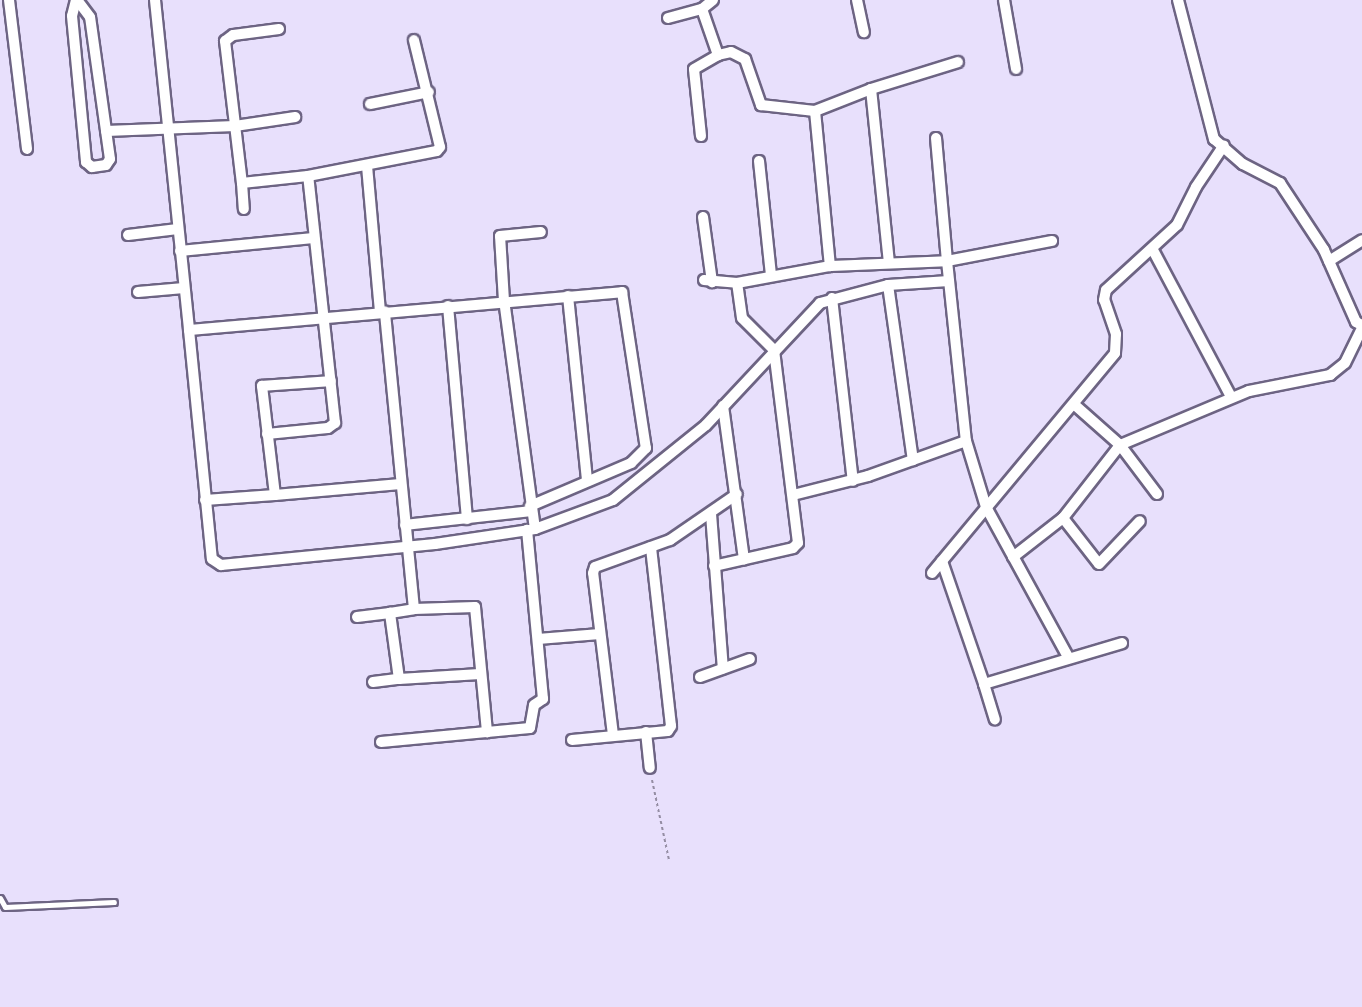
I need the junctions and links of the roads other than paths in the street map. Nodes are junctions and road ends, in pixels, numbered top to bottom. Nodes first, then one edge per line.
1 (9, 0) edge
2 (76, 0) edge
3 (155, 0) edge
4 (713, 0) edge
5 (857, 0) edge
6 (1004, 0) edge
7 (1178, 0) edge
8 (702, 9) junction
9 (668, 18) dead end
10 (279, 29) dead end
11 (864, 32) dead end
12 (414, 40) dead end
13 (718, 55) junction
14 (958, 62) dead end
15 (1016, 69) dead end
16 (871, 89) junction
17 (429, 92) junction
18 (370, 104) dead end
19 (815, 111) junction
20 (295, 117) dead end
21 (235, 126) junction
22 (166, 127) junction
23 (106, 131) junction
24 (701, 136) dead end
25 (936, 138) dead end
26 (1224, 145) junction
27 (27, 149) dead end
28 (759, 162) dead end
29 (367, 166) junction
30 (308, 176) junction
31 (242, 183) junction
32 (244, 208) dead end
33 (704, 217) dead end
34 (177, 229) junction
35 (541, 232) dead end
36 (128, 235) dead end
37 (313, 238) junction
38 (1362, 240) edge
39 (1052, 241) dead end
40 (1153, 250) junction
41 (180, 251) junction
42 (947, 261) junction
43 (1329, 261) junction
44 (890, 263) junction
45 (830, 266) junction
46 (771, 275) junction
47 (949, 280) junction
48 (737, 283) junction
49 (888, 285) junction
50 (184, 288) junction
51 (138, 292) dead end
52 (568, 296) junction
53 (832, 298) junction
54 (504, 301) junction
55 (448, 306) junction
56 (383, 311) junction
57 (324, 316) junction
58 (1362, 327) edge
59 (189, 330) junction
60 (774, 350) junction
61 (331, 381) junction
62 (1231, 397) junction
63 (1075, 405) junction
64 (723, 406) junction
65 (267, 434) junction
66 (966, 441) junction
67 (1120, 445) junction
68 (913, 460) junction
69 (587, 481) junction
70 (853, 481) junction
71 (401, 484) junction
72 (737, 494) junction
73 (1157, 494) dead end
74 (275, 495) junction
75 (793, 495) junction
76 (205, 500) junction
77 (986, 507) junction
78 (530, 509) junction
79 (711, 514) junction
80 (1063, 518) junction
81 (467, 519) junction
82 (1140, 521) dead end
83 (405, 525) junction
84 (531, 530) junction
85 (408, 547) junction
86 (651, 547) junction
87 (1013, 557) junction
88 (744, 560) junction
89 (942, 561) junction
90 (714, 566) junction
91 (932, 573) dead end
92 (414, 609) junction
93 (390, 613) junction
94 (357, 617) dead end
95 (600, 634) junction
96 (538, 639) junction
97 (1122, 643) dead end
98 (1068, 657) junction
99 (750, 659) dead end
100 (723, 669) junction
101 (480, 674) junction
102 (700, 677) dead end
103 (399, 680) junction
104 (373, 682) dead end
105 (984, 684) junction
106 (995, 719) dead end
107 (487, 732) junction
108 (645, 732) junction
109 (613, 735) junction
110 (572, 740) dead end
111 (381, 742) dead end
112 (650, 768) road end
113 (0, 898) edge
114 (114, 902) dead end

1 - 27 street
2 - 23 street
2 - 23 street
3 - 22 street
4 - 8 street
5 - 11 street
6 - 15 street
7 - 26 street
8 - 9 street
8 - 13 street
10 - 21 street
12 - 17 street
13 - 19 street
13 - 24 street
14 - 16 street
16 - 19 street
16 - 44 street
17 - 18 street
17 - 29 street
19 - 45 street
20 - 21 street
21 - 22 street
21 - 31 street
22 - 23 street
22 - 34 street
25 - 42 street
26 - 40 street
26 - 43 street
28 - 46 street
29 - 30 street
29 - 56 street
30 - 31 street
30 - 37 street
31 - 32 street
33 - 48 street
34 - 36 street
34 - 41 street
35 - 54 street
37 - 41 street
37 - 57 street
38 - 43 street
39 - 42 street
40 - 62 street
40 - 63 street
41 - 50 street
42 - 44 street
42 - 47 street
43 - 58 street
44 - 45 street
45 - 46 street
46 - 48 street
47 - 49 street
47 - 66 street
48 - 60 street
49 - 53 street
49 - 68 street
50 - 51 street
50 - 59 street
52 - 54 street
52 - 69 street
52 - 69 street
53 - 60 street
53 - 70 street
54 - 55 street
54 - 78 street
55 - 56 street
55 - 81 street
56 - 57 street
56 - 71 street
57 - 59 street
57 - 61 street
58 - 62 street
59 - 76 street
60 - 64 street
60 - 75 street
61 - 65 street
61 - 65 street
62 - 67 street
63 - 67 street
63 - 77 street
64 - 72 street
64 - 84 street
65 - 74 street
66 - 68 street
66 - 77 street
67 - 73 street
67 - 80 street
68 - 70 street
69 - 78 street
70 - 75 street
71 - 74 street
71 - 83 street
72 - 79 street
72 - 88 street
74 - 76 street
75 - 88 street
76 - 85 street
77 - 87 street
77 - 89 street
78 - 81 street
78 - 84 street
79 - 86 street
79 - 90 street
80 - 82 street
80 - 87 street
81 - 83 street
83 - 85 street
84 - 85 street
84 - 96 street
85 - 92 street
86 - 95 street
86 - 108 street
87 - 98 street
88 - 90 street
89 - 91 street
89 - 105 street
90 - 100 street
92 - 93 street
92 - 101 street
93 - 94 street
93 - 103 street
95 - 96 street
95 - 109 street
96 - 107 street
97 - 98 street
98 - 105 street
99 - 100 street
100 - 102 street
101 - 103 street
101 - 107 street
103 - 104 street
105 - 106 street
107 - 111 street
108 - 109 street
108 - 112 street
109 - 110 street
113 - 114 lane

